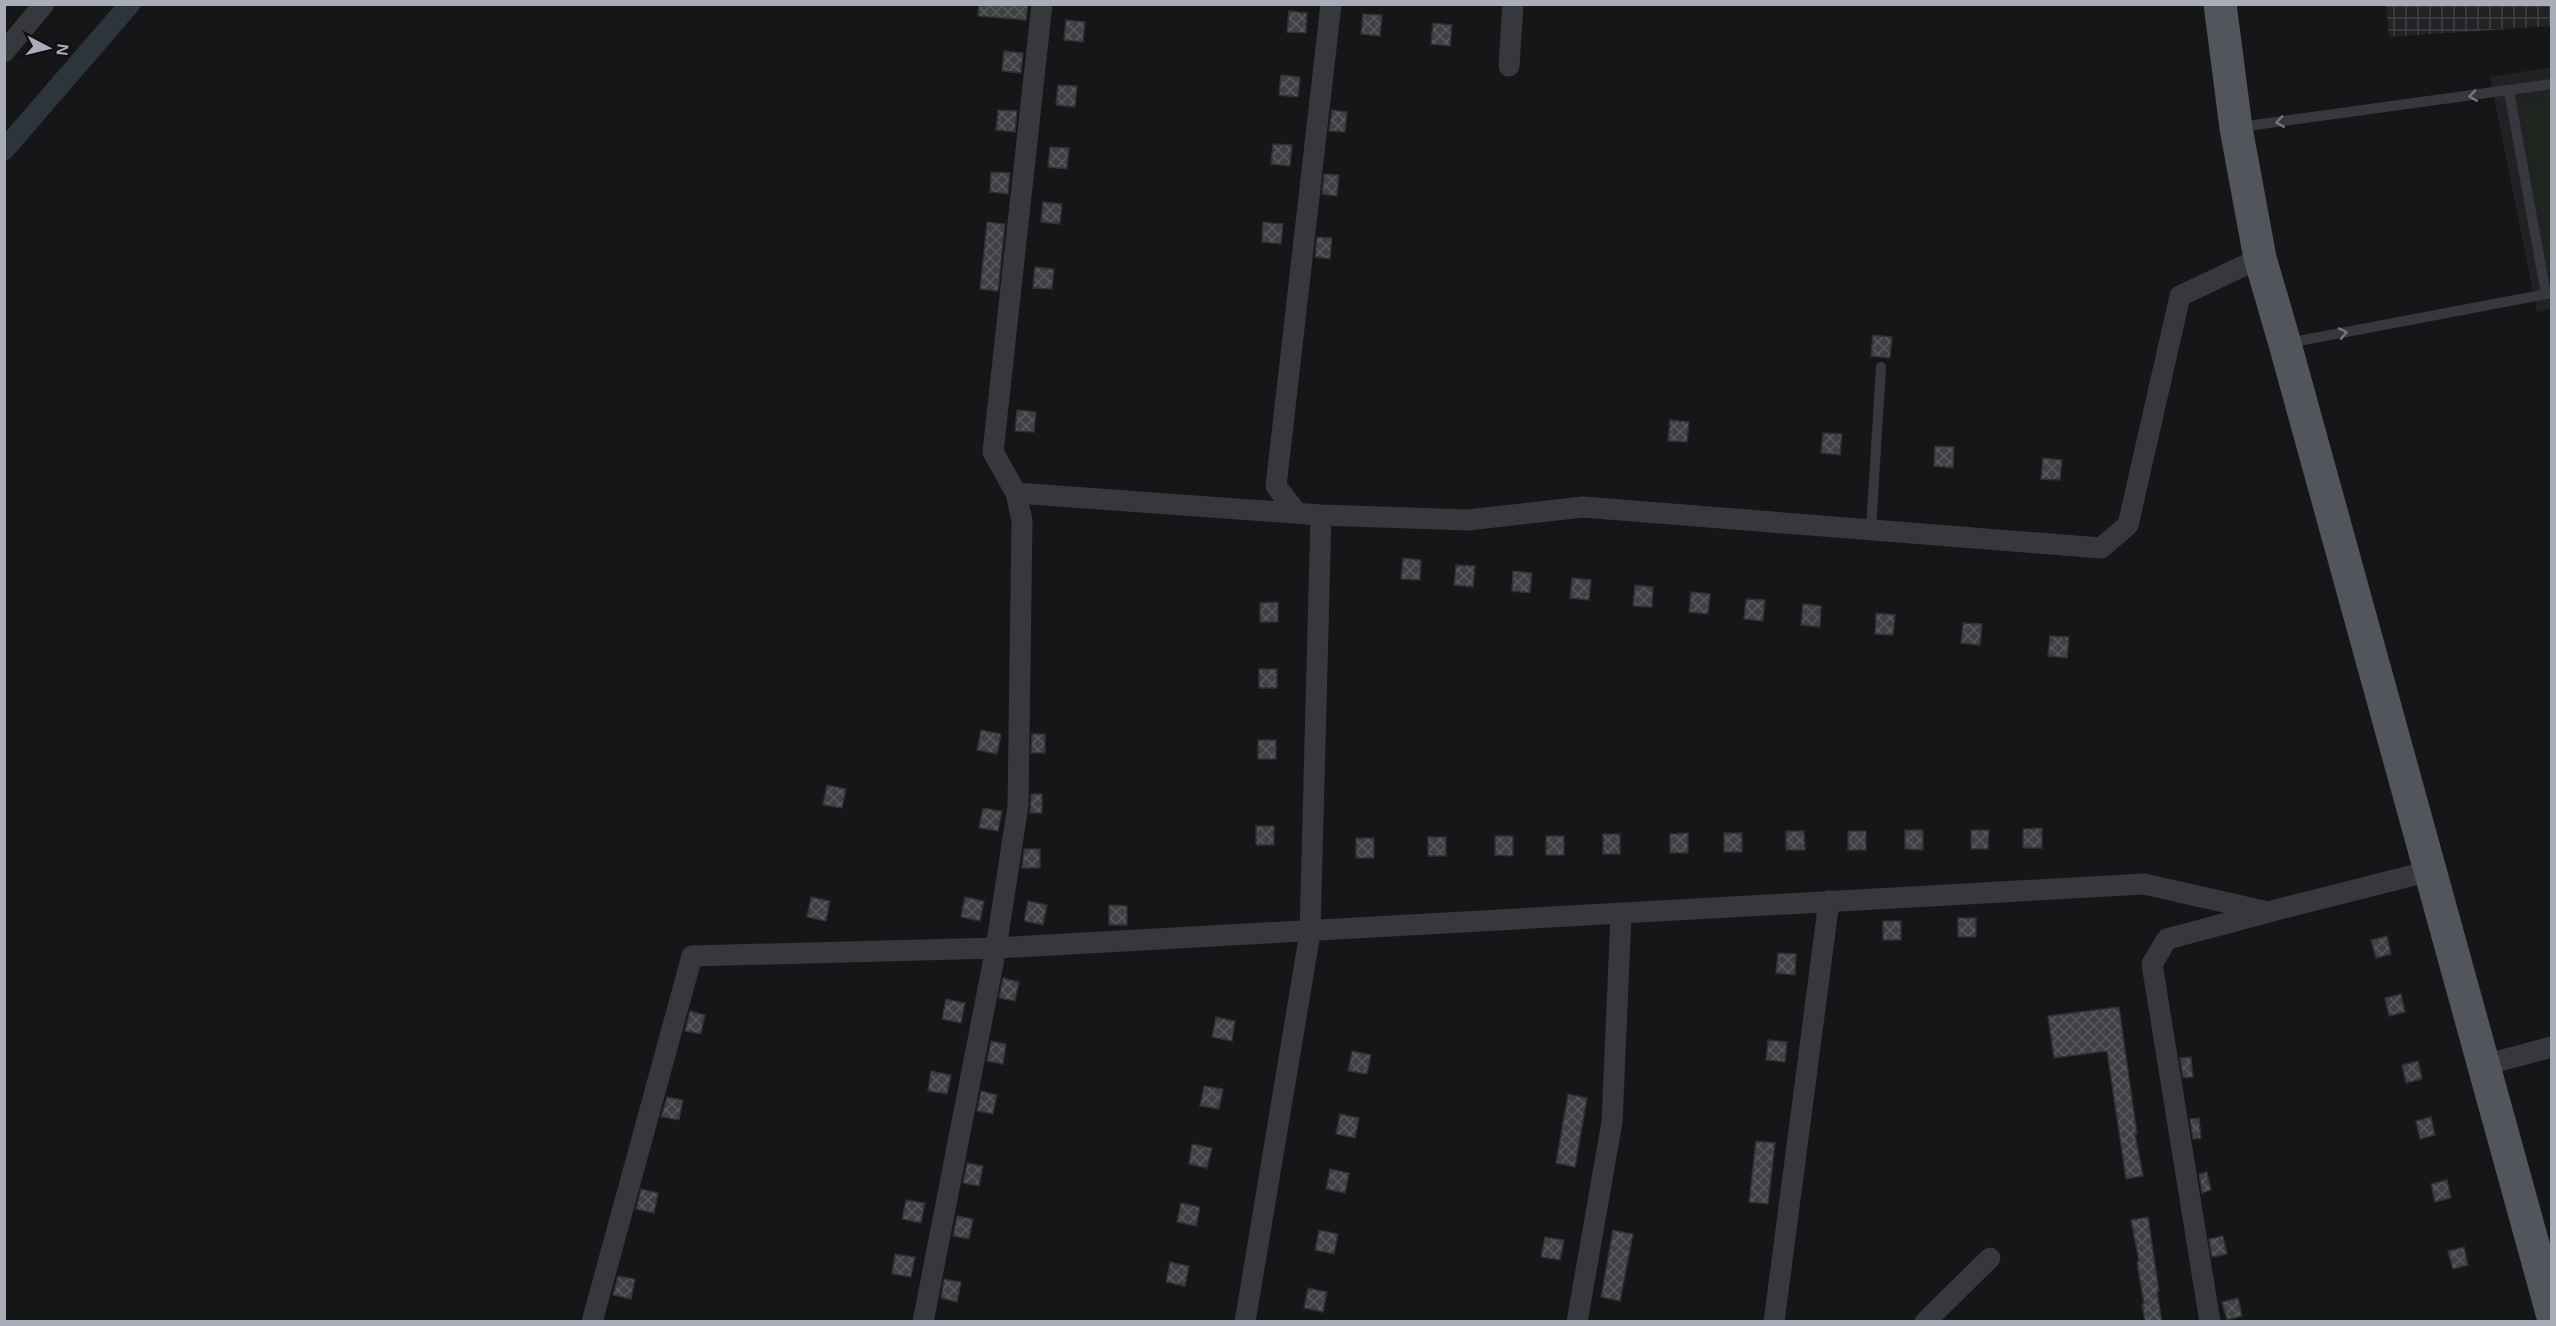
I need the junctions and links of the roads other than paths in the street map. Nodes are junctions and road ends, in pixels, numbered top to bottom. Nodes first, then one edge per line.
1 (44, 4) edge
2 (1042, 4) edge
3 (1331, 4) edge
4 (1514, 4) edge
5 (2220, 4) edge
6 (4, 52) edge
7 (1509, 66) dead end
8 (2552, 84) edge
9 (2509, 91) junction
10 (2236, 128) junction
11 (2259, 258) junction
12 (2549, 294) edge
13 (2285, 344) junction
14 (1881, 367) dead end
15 (1016, 493) junction
16 (1296, 512) junction
17 (1321, 515) junction
18 (1871, 529) junction
19 (2430, 872) junction
20 (1829, 901) junction
21 (2268, 912) junction
22 (1621, 915) junction
23 (1310, 933) junction
24 (996, 948) junction
25 (2552, 1047) edge
26 (2484, 1065) junction
27 (1990, 1258) dead end
28 (2552, 1313) edge
29 (592, 1322) edge
30 (923, 1322) edge
31 (1245, 1322) edge
32 (1577, 1322) edge
33 (1774, 1322) edge
34 (1925, 1322) edge
35 (2210, 1322) edge

1 - 6 street
2 - 15 street
3 - 16 street
4 - 7 street
5 - 10 main road
8 - 9 lane
9 -> 10 lane
9 - 12 lane
10 - 11 main road
11 - 13 main road
11 - 18 street
13 -> 12 lane
13 - 19 main road
14 - 18 lane
15 - 16 street
15 - 24 street
16 - 17 street
17 - 18 street
17 - 23 street
19 - 21 street
19 - 26 main road
20 - 21 street
20 - 22 street
20 - 33 street
21 - 35 street
22 - 23 street
22 - 32 street
23 - 24 street
23 - 31 street
24 - 29 street
24 - 30 street
25 - 26 street
26 - 28 main road
27 - 34 street

